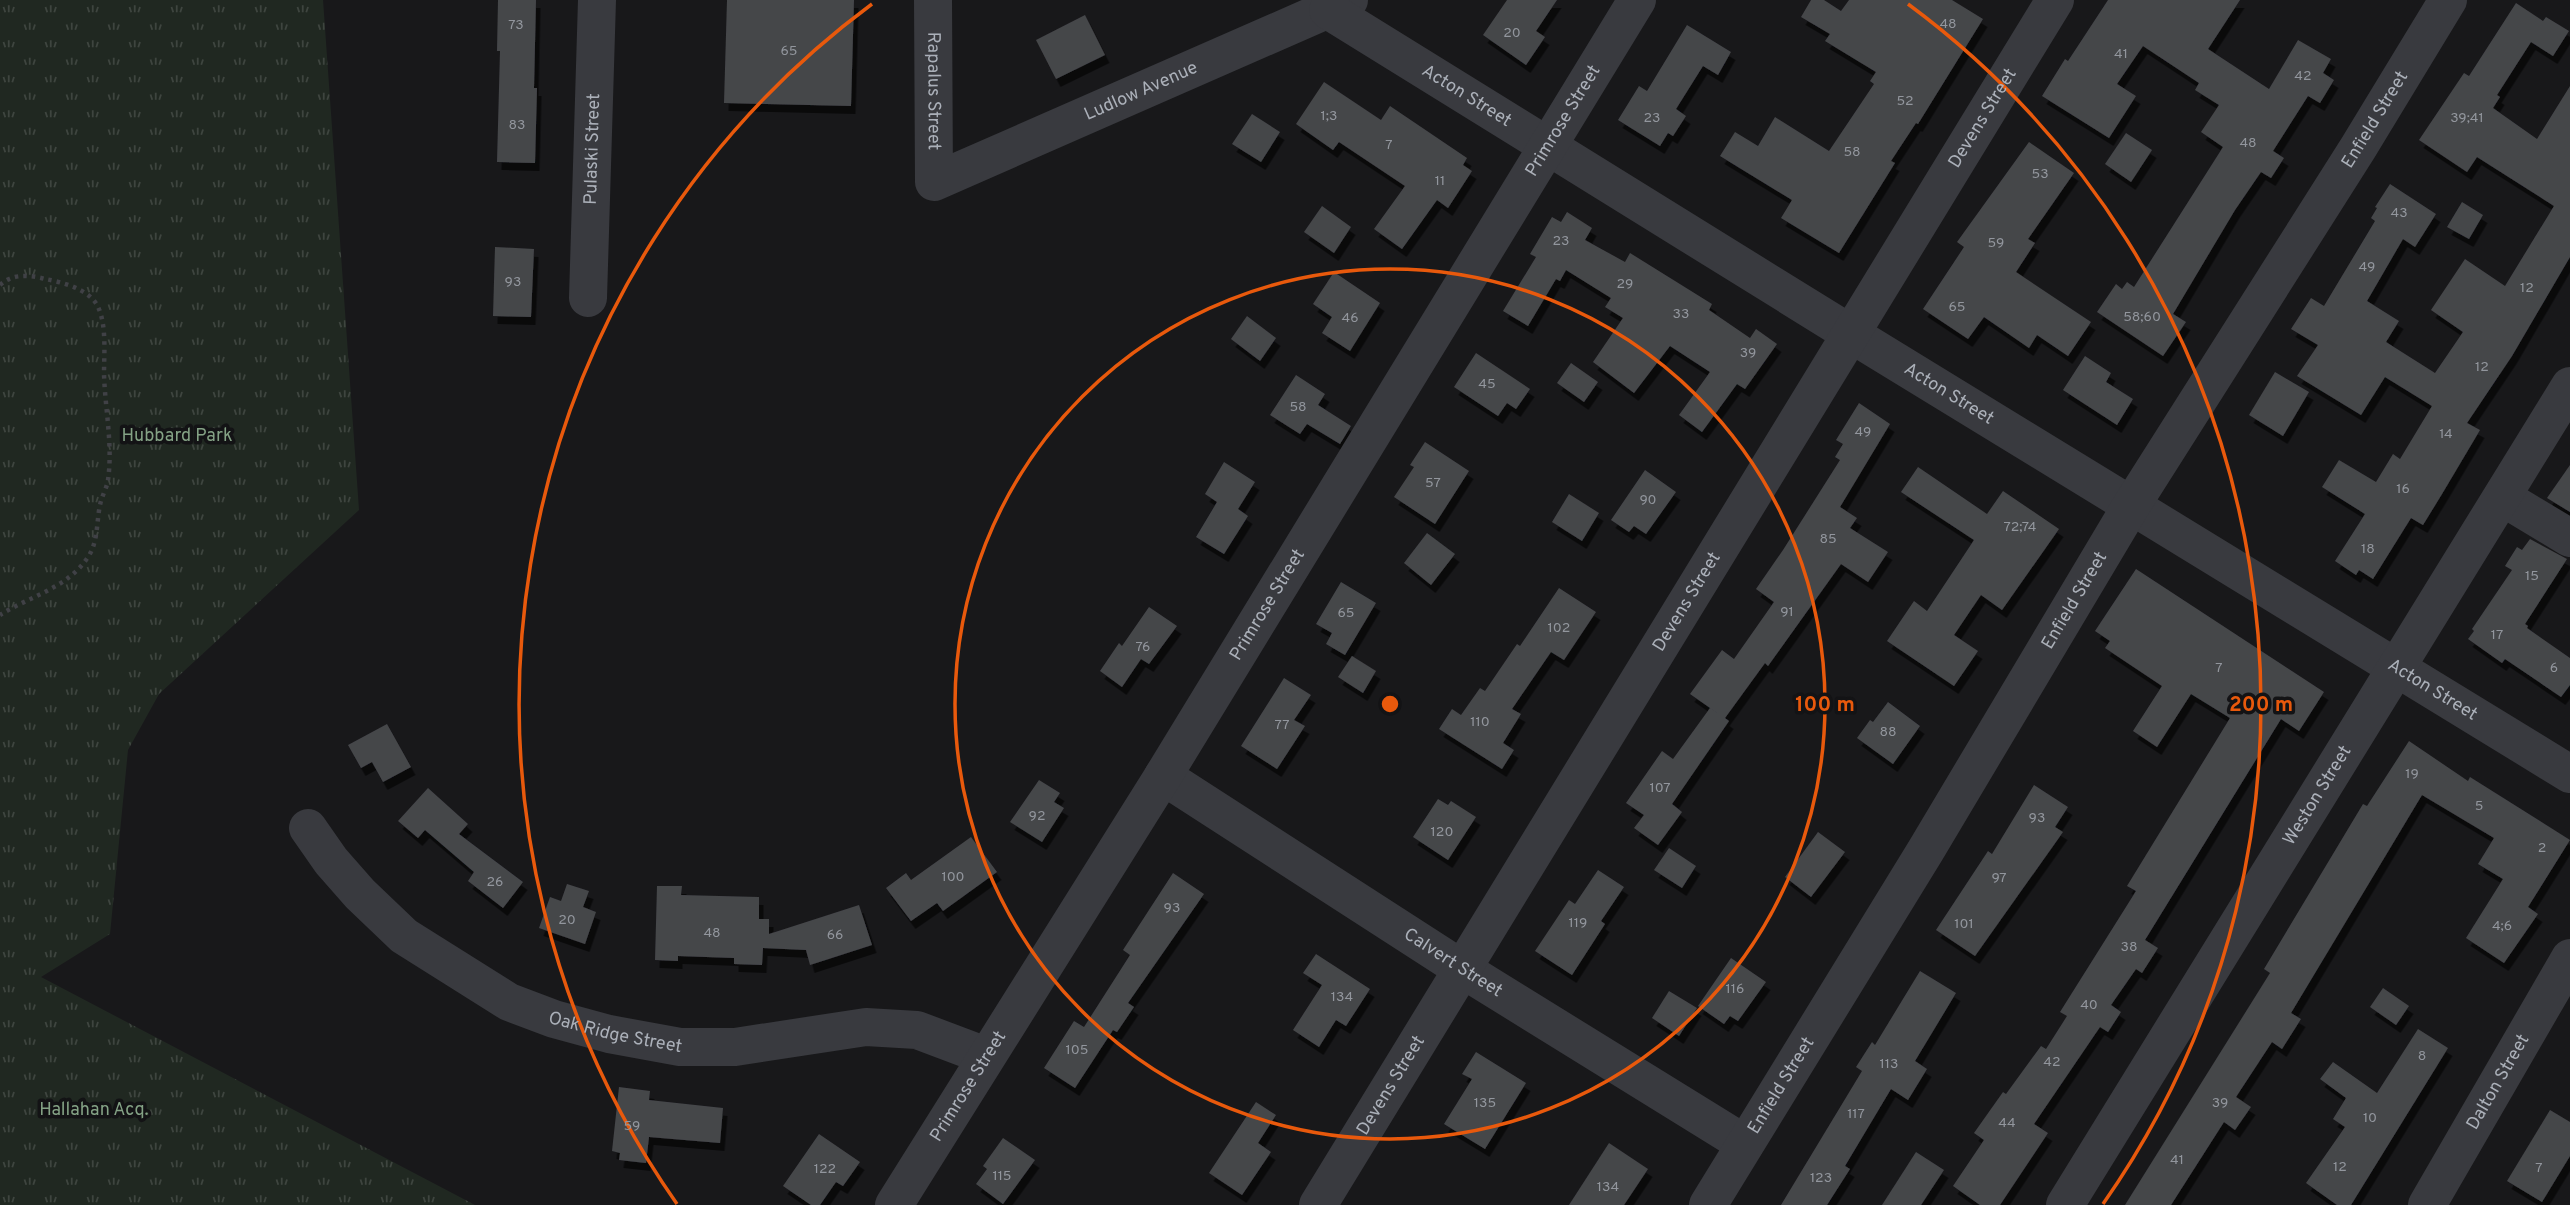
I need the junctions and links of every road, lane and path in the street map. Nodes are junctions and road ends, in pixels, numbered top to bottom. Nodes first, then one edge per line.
1 (597, 0) edge
2 (933, 0) edge
3 (1637, 0) edge
4 (2055, 0) edge
5 (2448, 0) edge
6 (1338, 5) edge
7 (1548, 145) junction
8 (934, 182) joint
9 (0, 285) edge
10 (588, 298) dead end
11 (1851, 334) junction
12 (2570, 386) edge
13 (2502, 497) junction
14 (2132, 506) junction
15 (2570, 538) edge
16 (0, 615) edge
17 (2396, 669) junction
18 (2570, 774) edge
19 (1163, 776) junction
20 (308, 828) dead end
21 (2570, 958) edge
22 (1462, 969) junction
23 (986, 1056) junction
24 (1745, 1144) junction
25 (894, 1205) edge
26 (1318, 1205) edge
27 (1708, 1205) edge
28 (2065, 1205) edge
29 (2427, 1205) edge

1 - 10 street, Pulaski Street
2 - 8 street, Rapalus Street
3 - 7 street, Primrose Street
4 - 11 street, Devens Street
5 - 14 street, Enfield Street
6 - 7 street, Acton Street
6 - 8 street, Ludlow Avenue
7 - 11 street, Acton Street
7 - 19 street, Primrose Street
9 - 16 path
11 - 14 street, Acton Street
11 - 22 street, Devens Street
12 - 13 street, Weston Street
13 - 15 street
13 - 17 street, Weston Street
14 - 17 street, Acton Street
14 - 24 street, Enfield Street
17 - 18 street, Acton Street
17 - 28 street, Weston Street
19 - 22 street, Calvert Street
19 - 23 street, Primrose Street
20 - 23 street, Oak Ridge Street
21 - 29 street, Dalton Street
22 - 24 street, Calvert Street
22 - 26 street, Devens Street
23 - 25 street, Primrose Street
24 - 27 street, Enfield Street

